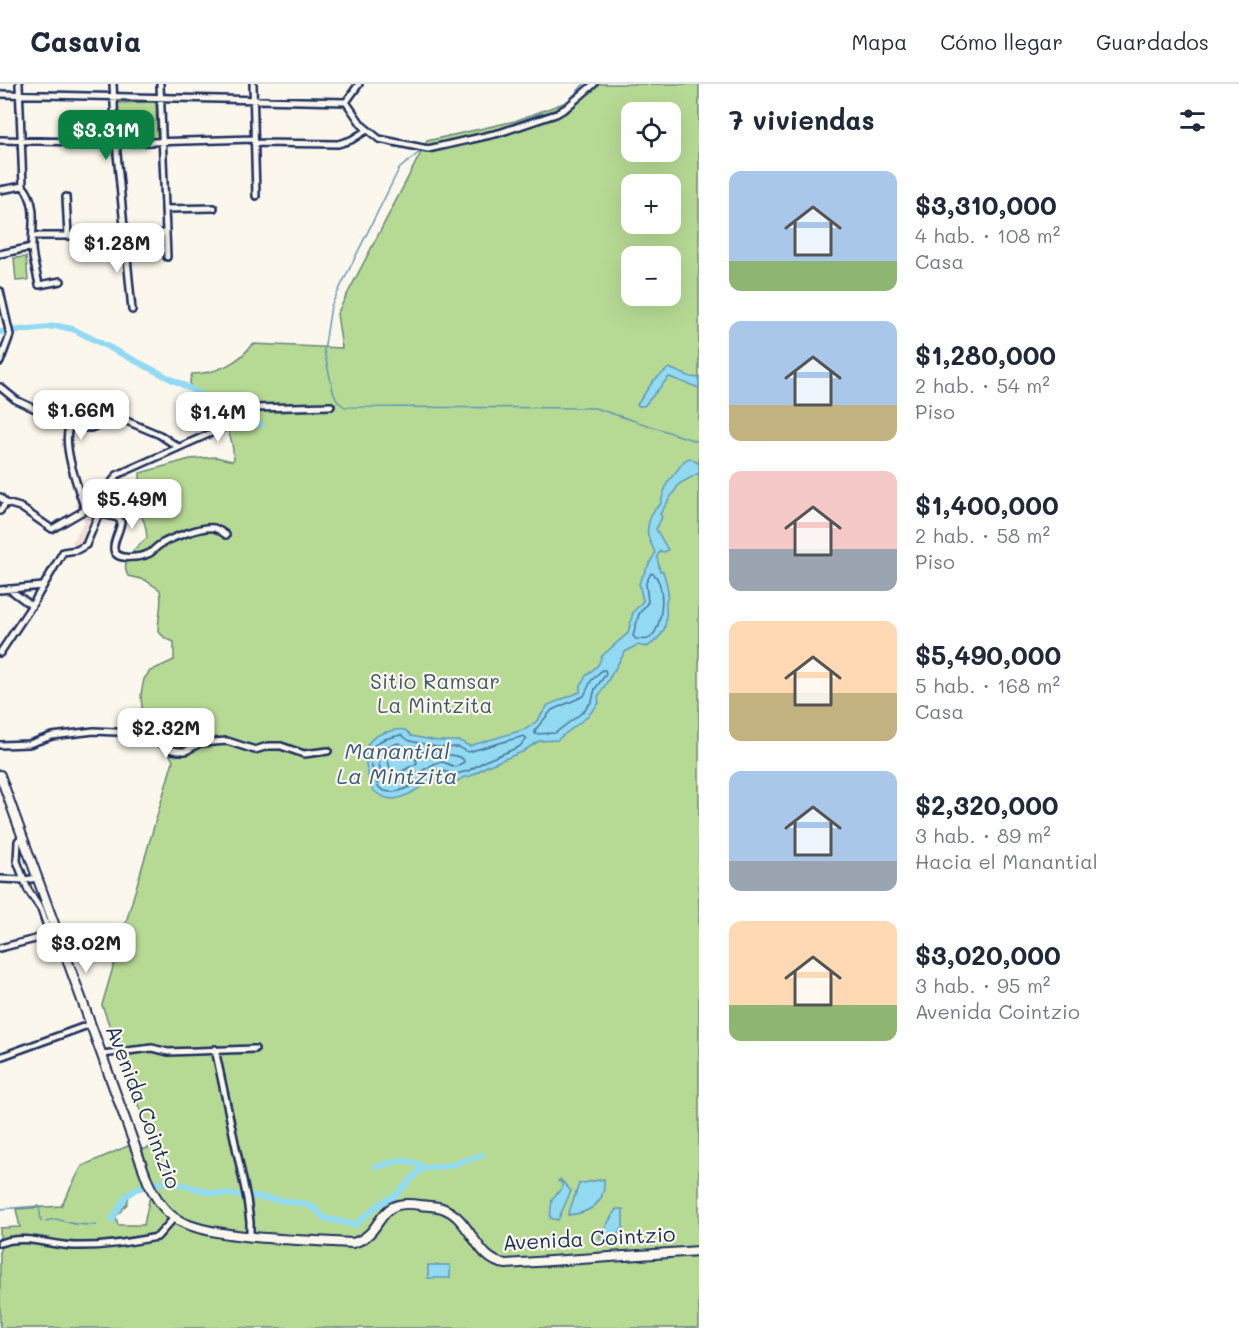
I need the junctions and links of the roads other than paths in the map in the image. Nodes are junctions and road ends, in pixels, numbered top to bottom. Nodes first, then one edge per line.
1 (19, 84) edge
2 (113, 84) edge
3 (160, 84) edge
4 (253, 84) edge
5 (359, 84) edge
6 (594, 84) edge
7 (0, 93) edge
8 (20, 94) junction
9 (114, 96) junction
10 (160, 97) junction
11 (253, 100) junction
12 (346, 102) junction
13 (367, 130) junction
14 (0, 140) edge
15 (20, 140) junction
16 (254, 141) junction
17 (116, 143) junction
18 (162, 143) junction
19 (23, 186) junction
20 (0, 190) edge
21 (256, 196) dead end
22 (66, 197) dead end
23 (214, 208) dead end
24 (165, 209) junction
25 (166, 233) junction
26 (34, 236) junction
27 (68, 236) junction
28 (124, 236) junction
29 (32, 247) junction
30 (0, 254) edge
31 (167, 257) dead end
32 (61, 281) dead end
33 (0, 291) edge
34 (132, 310) dead end
35 (0, 362) edge
36 (0, 387) edge
37 (331, 406) dead end
38 (69, 427) junction
39 (178, 447) junction
40 (0, 497) edge
41 (6, 503) junction
42 (85, 510) junction
43 (0, 511) edge
44 (100, 514) junction
45 (226, 535) dead end
46 (43, 586) junction
47 (9, 589) junction
48 (0, 590) edge
49 (32, 606) junction
50 (0, 653) edge
51 (0, 746) edge
52 (328, 751) dead end
53 (0, 775) edge
54 (23, 836) junction
55 (38, 878) junction
56 (0, 879) edge
57 (24, 880) junction
58 (53, 934) junction
59 (0, 948) edge
60 (91, 1024) junction
61 (215, 1049) junction
62 (255, 1049) dead end
63 (102, 1054) junction
64 (0, 1057) edge
65 (174, 1218) junction
66 (250, 1236) junction
67 (0, 1243) edge
68 (699, 1251) edge

1 - 8 street
2 - 9 street
3 - 10 street
4 - 11 street
5 - 12 street
6 - 13 street
7 - 8 street
8 - 9 street
8 - 15 street
9 - 10 street
9 - 17 street
10 - 11 street
10 - 18 street
11 - 12 street
11 - 16 street
12 - 13 street
13 - 16 street
14 - 15 street
15 - 17 street
15 - 19 street
16 - 18 street
16 - 21 street
17 - 18 street
17 - 28 street
18 - 24 street
19 - 20 street
19 - 26 street
22 - 27 street
23 - 24 street
24 - 25 street
25 - 28 street
25 - 31 street
26 - 27 street
26 - 29 street
27 - 28 street
28 - 34 street
29 - 30 street
29 - 32 street
33 - 35 street
36 - 38 street
37 - 39 street
38 - 39 street
38 - 42 street
39 - 44 street
40 - 41 street
41 - 42 street
41 - 43 street
42 - 44 street
44 - 45 street
44 - 46 street
46 - 47 street
46 - 49 street
47 - 48 street
47 - 49 street
49 - 50 street
51 - 52 street
53 - 54 main road, Avenida Cointzio
54 - 55 main road, Avenida Cointzio
54 - 57 street
55 - 57 street
55 - 58 main road, Avenida Cointzio
56 - 57 street
57 - 58 street
58 - 59 street
58 - 60 main road, Avenida Cointzio
60 - 63 main road, Avenida Cointzio
60 - 64 street
61 - 62 street
61 - 63 street
61 - 66 street
63 - 65 main road, Avenida Cointzio
65 - 66 main road, Avenida Cointzio
65 - 67 street
66 - 68 main road, Avenida Cointzio

